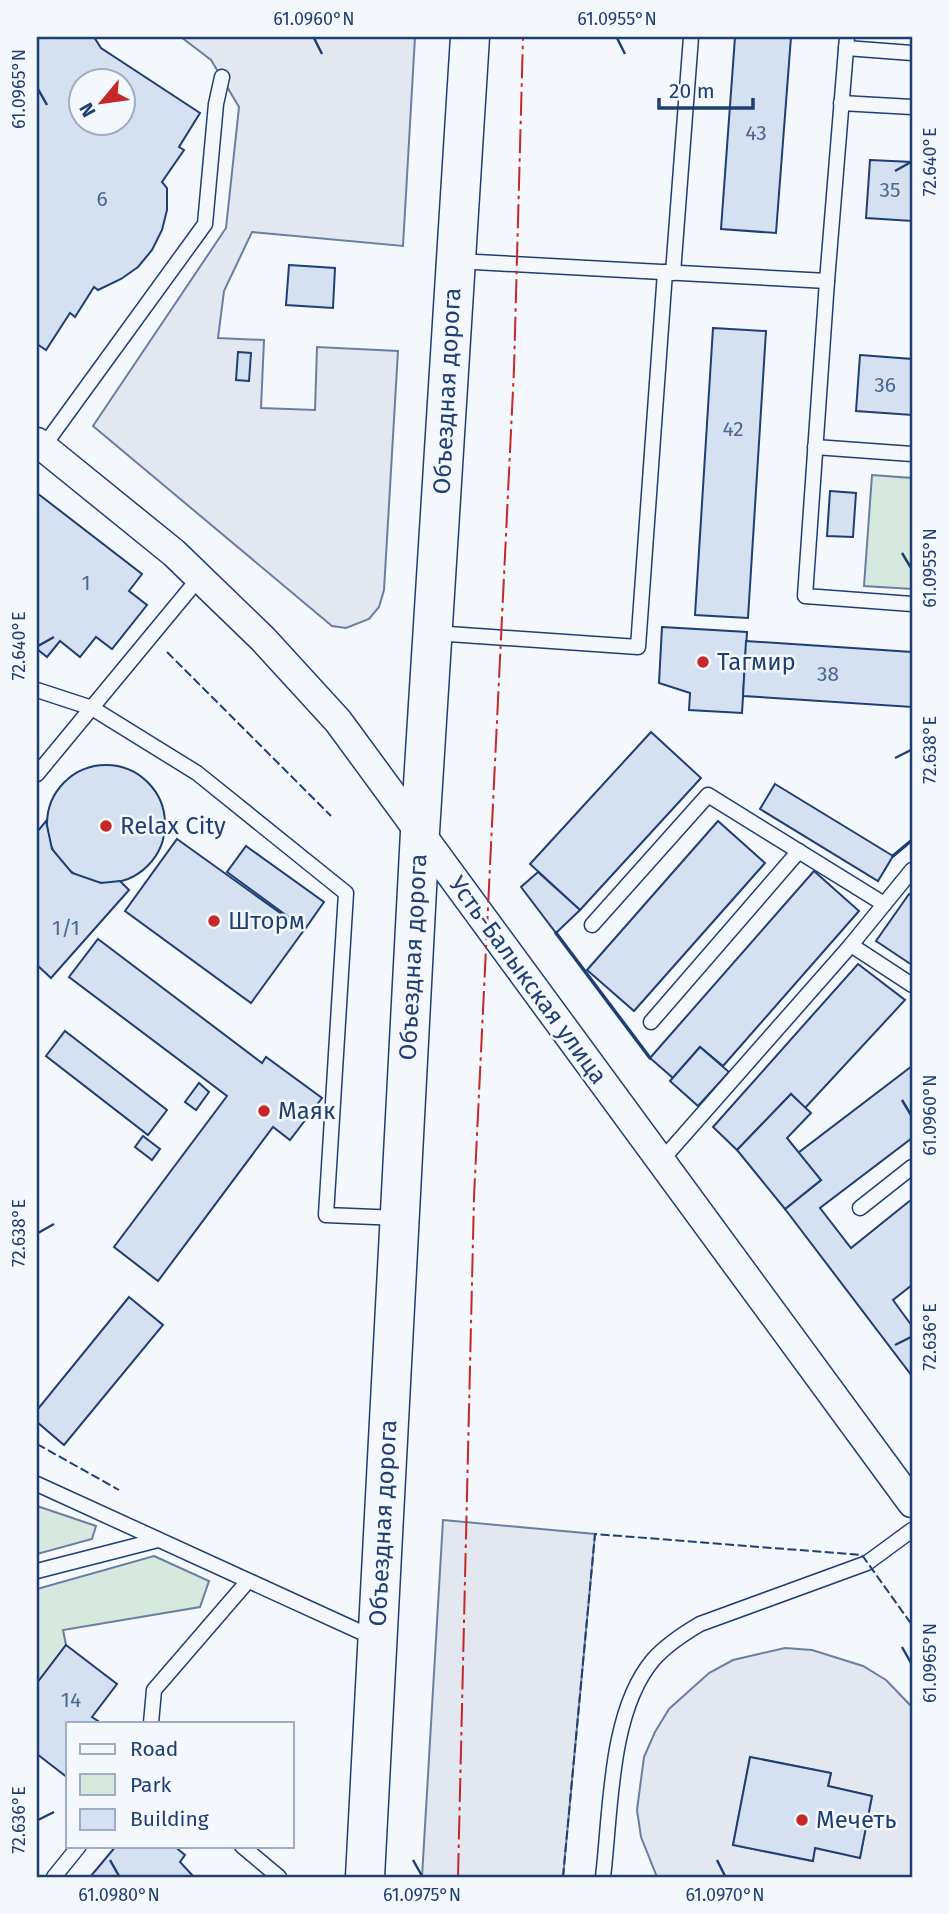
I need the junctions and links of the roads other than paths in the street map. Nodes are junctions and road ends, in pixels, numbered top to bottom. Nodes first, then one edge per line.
1 (470, 37) edge
2 (691, 37) edge
3 (846, 43) edge
4 (912, 53) edge
5 (222, 77) dead end
6 (841, 103) junction
7 (912, 107) edge
8 (455, 261) junction
9 (669, 272) junction
10 (827, 281) junction
11 (40, 445) edge
12 (815, 447) junction
13 (912, 454) edge
14 (199, 578) junction
15 (912, 604) edge
16 (433, 633) junction
17 (37, 690) edge
18 (92, 708) junction
19 (37, 774) edge
20 (420, 832) junction
21 (799, 851) junction
22 (912, 870) edge
23 (884, 904) junction
24 (592, 925) dead end
25 (851, 945) junction
26 (912, 985) edge
27 (651, 1022) dead end
28 (661, 1160) junction
29 (912, 1167) edge
30 (860, 1208) dead end
31 (400, 1218) junction
32 (37, 1484) edge
33 (912, 1503) edge
34 (912, 1530) edge
35 (158, 1540) junction
36 (37, 1571) edge
37 (248, 1581) junction
38 (377, 1639) junction
39 (151, 1722) edge
40 (77, 1848) edge
41 (244, 1848) edge
42 (273, 1875) edge
43 (54, 1877) edge
44 (365, 1877) edge
45 (603, 1877) edge

1 - 8 main road, Объездная дорога
2 - 9 lane
3 - 4 lane
3 - 6 lane
5 - 11 lane
6 - 7 lane
6 - 10 lane
8 - 9 lane
8 - 16 main road, Объездная дорога
9 - 10 lane
9 - 16 lane
10 - 12 lane
11 - 14 street, Усть-Балыкская улица
12 - 13 lane
12 - 15 lane
14 - 18 lane
14 - 20 street, Усть-Балыкская улица
16 - 20 main road, Объездная дорога
17 - 18 lane
18 - 19 lane
18 - 31 lane
20 - 28 street, Усть-Балыкская улица
20 - 31 main road, Объездная дорога
21 - 23 lane
21 - 24 lane
21 - 27 lane
22 - 23 lane
23 - 25 lane
25 - 26 lane
25 - 28 lane
28 - 33 street, Усть-Балыкская улица
29 - 30 lane
31 - 38 main road, Объездная дорога
32 - 35 lane
34 - 45 lane
35 - 36 lane
35 - 37 lane
37 - 38 lane
37 - 39 lane
38 - 44 main road, Объездная дорога
40 - 43 lane
41 - 42 lane

